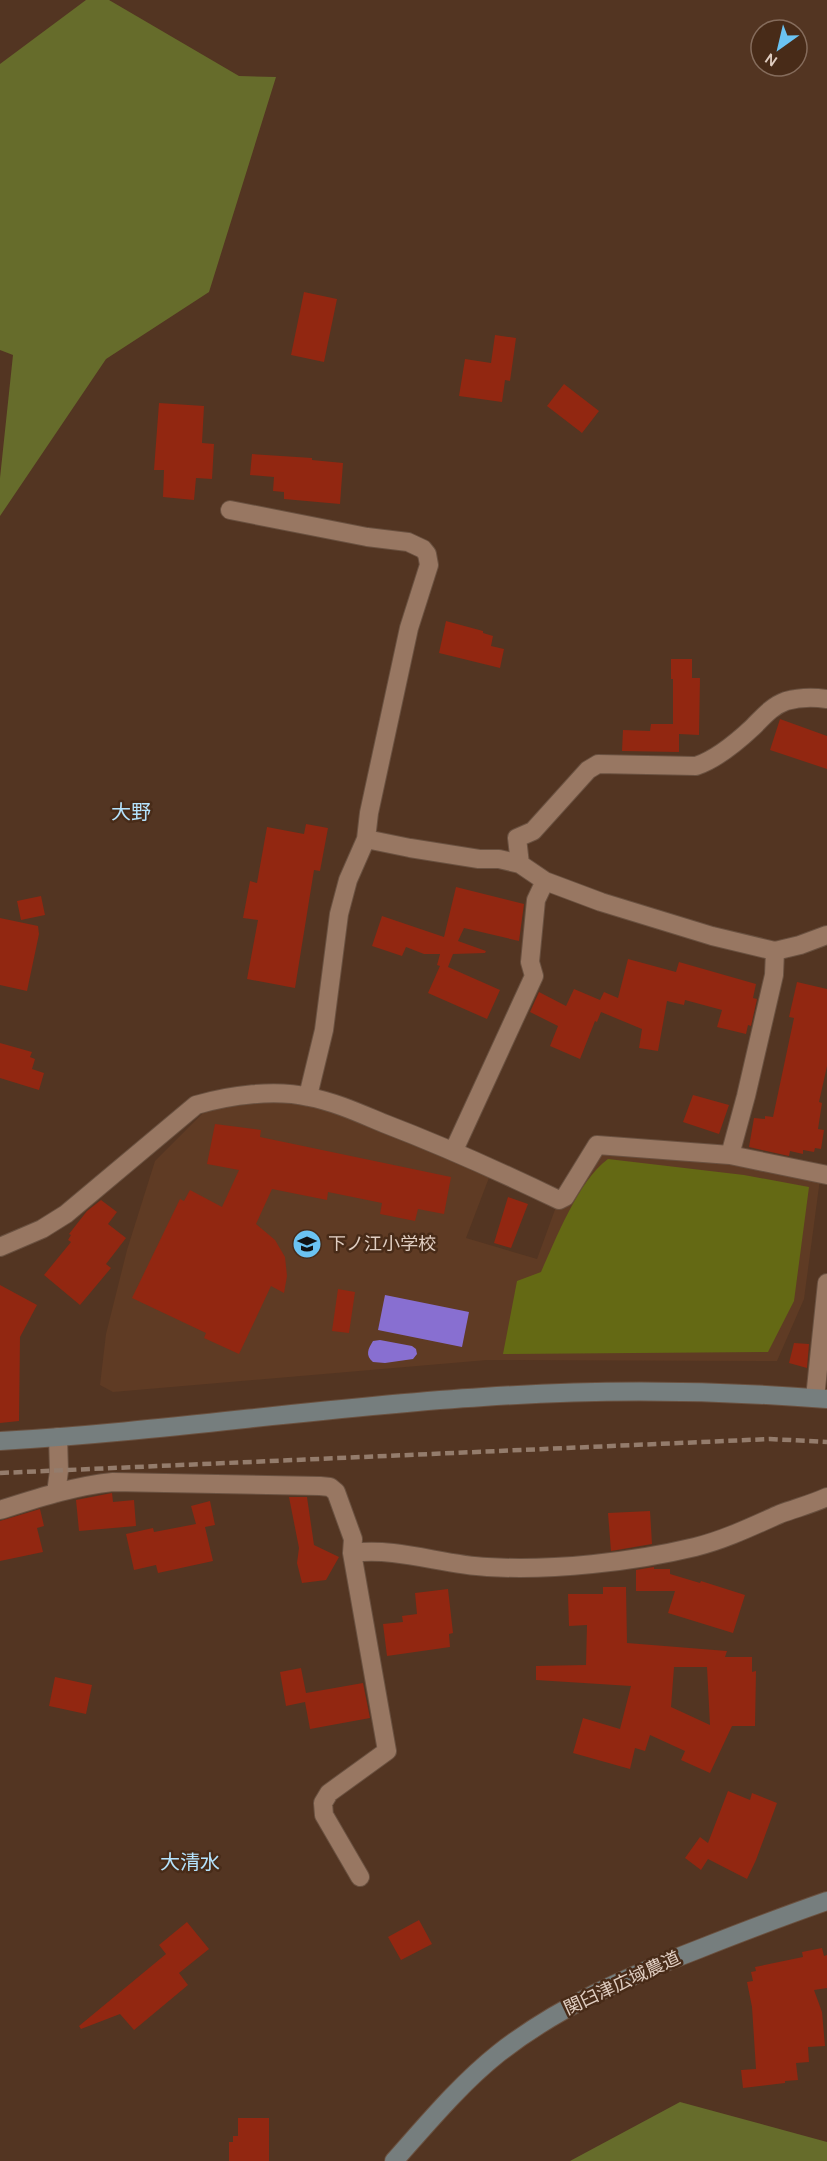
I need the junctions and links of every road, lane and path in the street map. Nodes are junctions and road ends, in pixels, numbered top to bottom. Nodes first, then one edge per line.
1 (230, 510) dead end
2 (827, 699) edge
3 (366, 839) junction
4 (520, 864) junction
5 (545, 881) junction
6 (827, 935) edge
7 (775, 951) junction
8 (308, 1096) junction
9 (454, 1150) junction
10 (730, 1155) junction
11 (827, 1175) edge
12 (0, 1247) edge
13 (827, 1283) edge
14 (821, 1398) edge
15 (58, 1437) junction
16 (0, 1441) edge
17 (56, 1493) junction
18 (827, 1497) edge
19 (0, 1510) edge
20 (352, 1553) junction
21 (360, 1877) dead end
22 (827, 1900) edge
23 (394, 2161) edge

1 - 3 street
2 - 4 street
3 - 4 street
3 - 8 street
4 - 5 street
5 - 7 street
5 - 9 street
6 - 7 street
7 - 10 street
8 - 9 street
8 - 12 street
9 - 10 street
10 - 11 street
13 - 14 street
14 - 15 street
15 - 16 street
15 - 17 street
17 - 19 street
17 - 20 street
18 - 20 street
20 - 21 street
22 - 23 street, 関臼津広域農道

